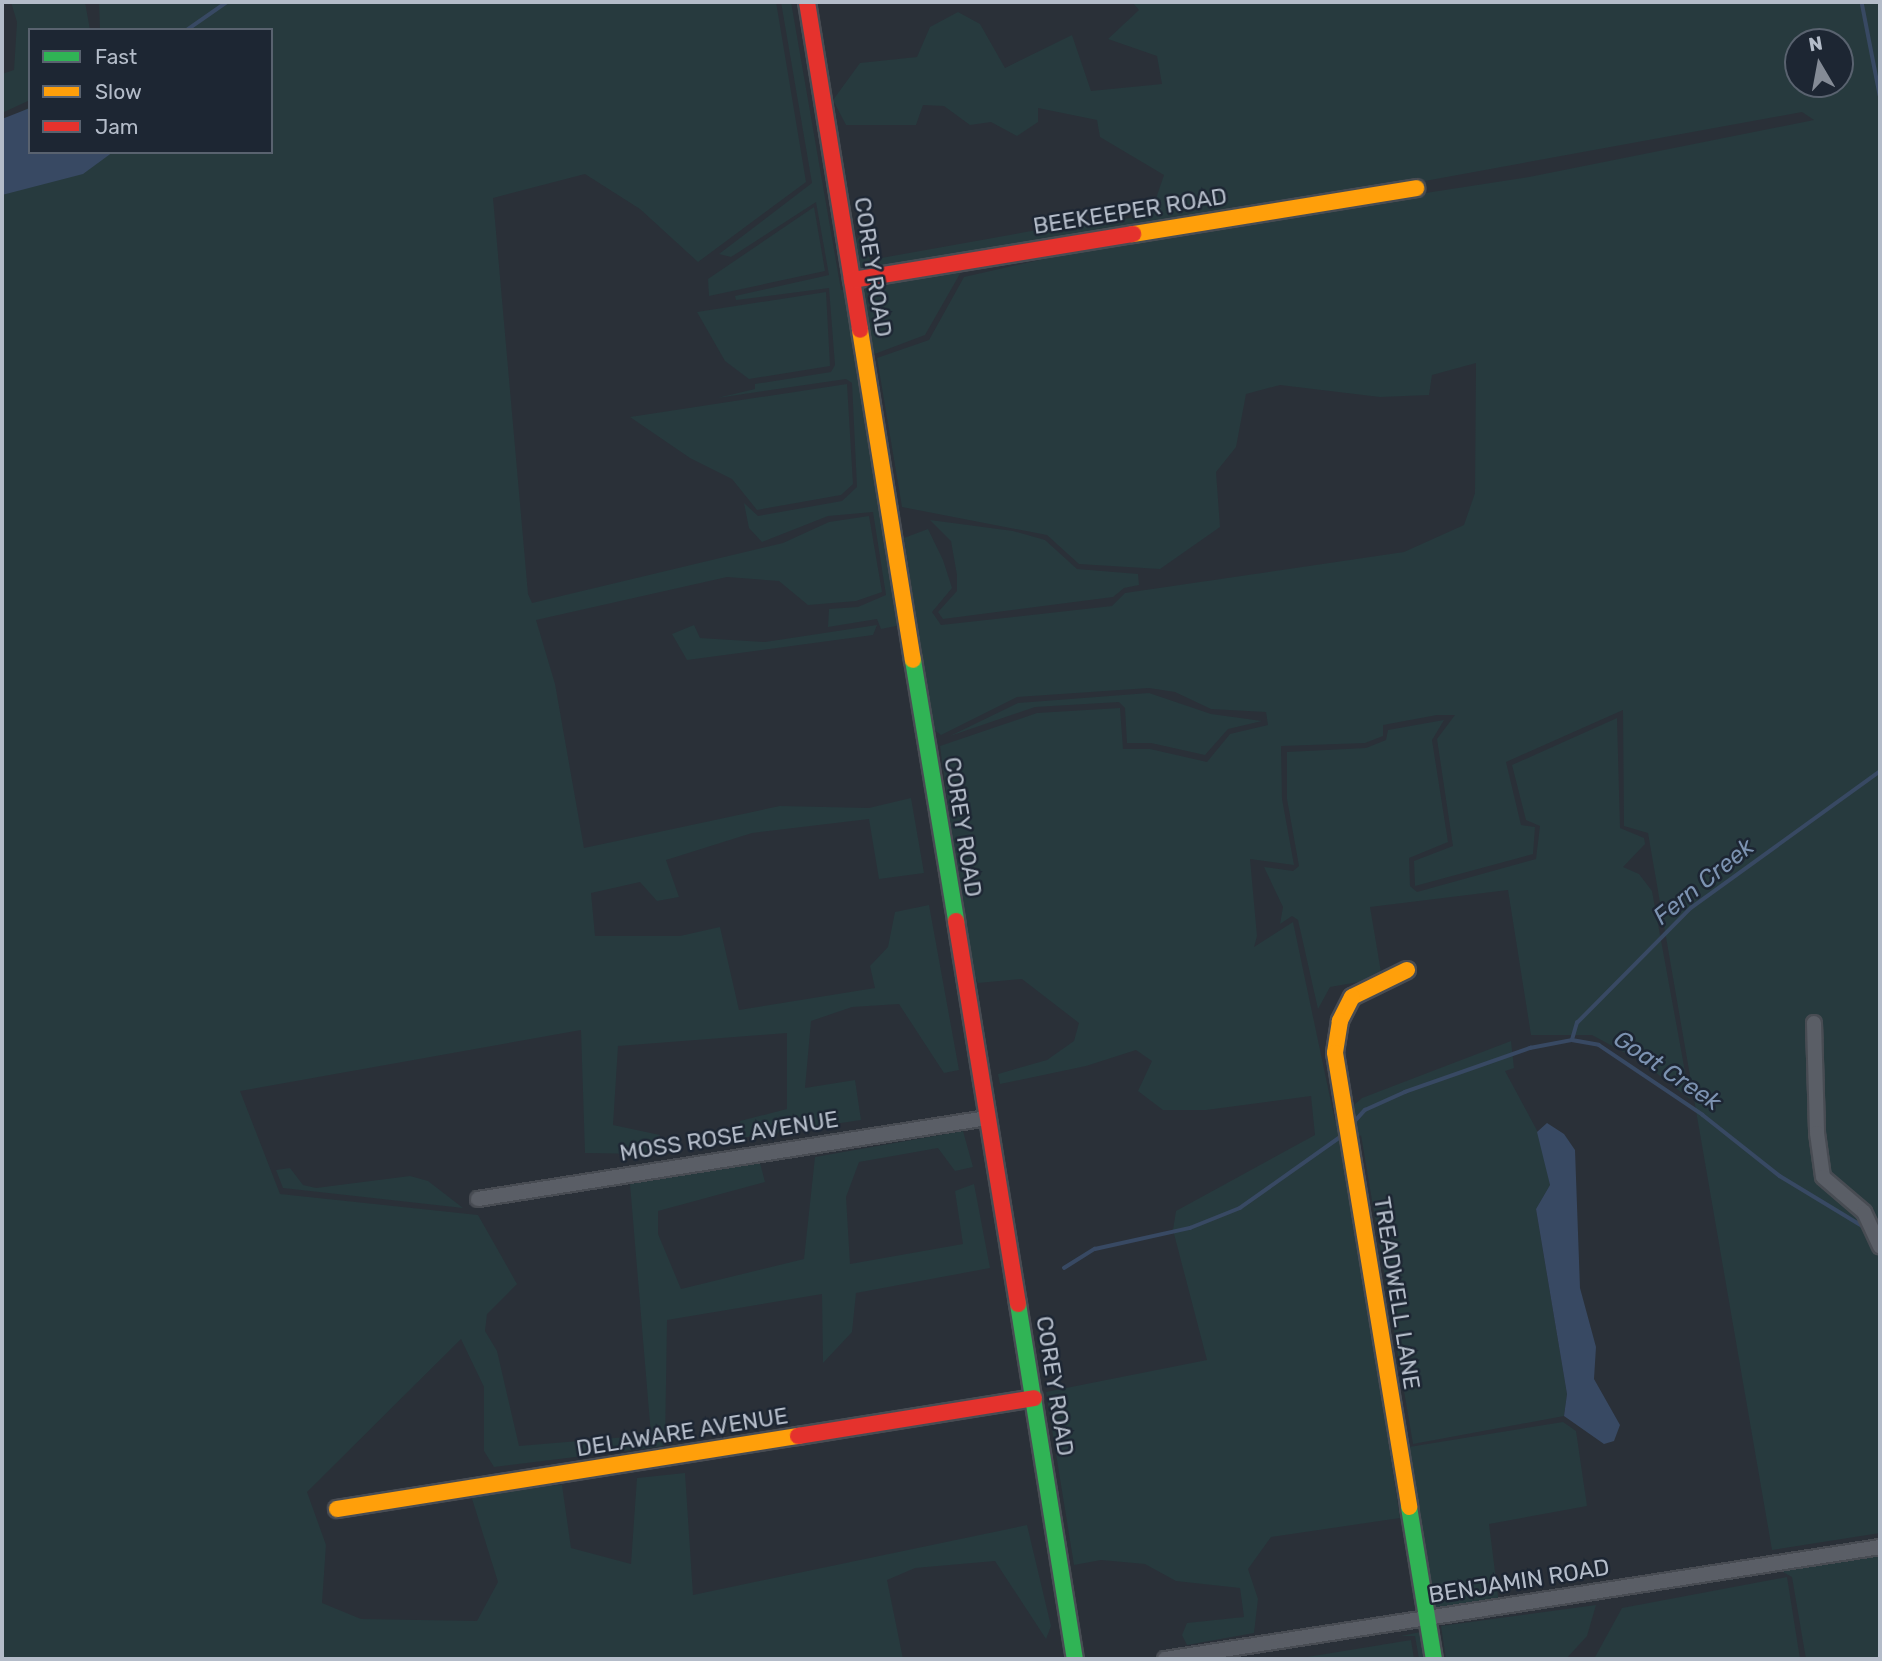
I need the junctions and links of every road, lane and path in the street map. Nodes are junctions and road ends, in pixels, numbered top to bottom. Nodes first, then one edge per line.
1 (807, 2) edge
2 (1416, 188) dead end
3 (852, 280) junction
4 (1407, 970) dead end
5 (1814, 1023) dead end
6 (987, 1118) junction
7 (478, 1199) dead end
8 (1880, 1247) edge
9 (1034, 1398) junction
10 (337, 1509) dead end
11 (1880, 1546) edge
12 (1427, 1619) junction
13 (1075, 1659) edge
14 (1165, 1659) edge
15 (1434, 1659) edge

1 - 3 street, COREY ROAD
2 - 3 street, BEEKEEPER ROAD
3 - 6 street, COREY ROAD
4 - 12 street, TREADWELL LANE
5 - 8 street
6 - 7 street, MOSS ROSE AVENUE
6 - 9 street, COREY ROAD
9 - 10 street, DELAWARE AVENUE
9 - 13 street, COREY ROAD
11 - 12 street, BENJAMIN ROAD
12 - 14 street, BENJAMIN ROAD
12 - 15 street, TREADWELL LANE

